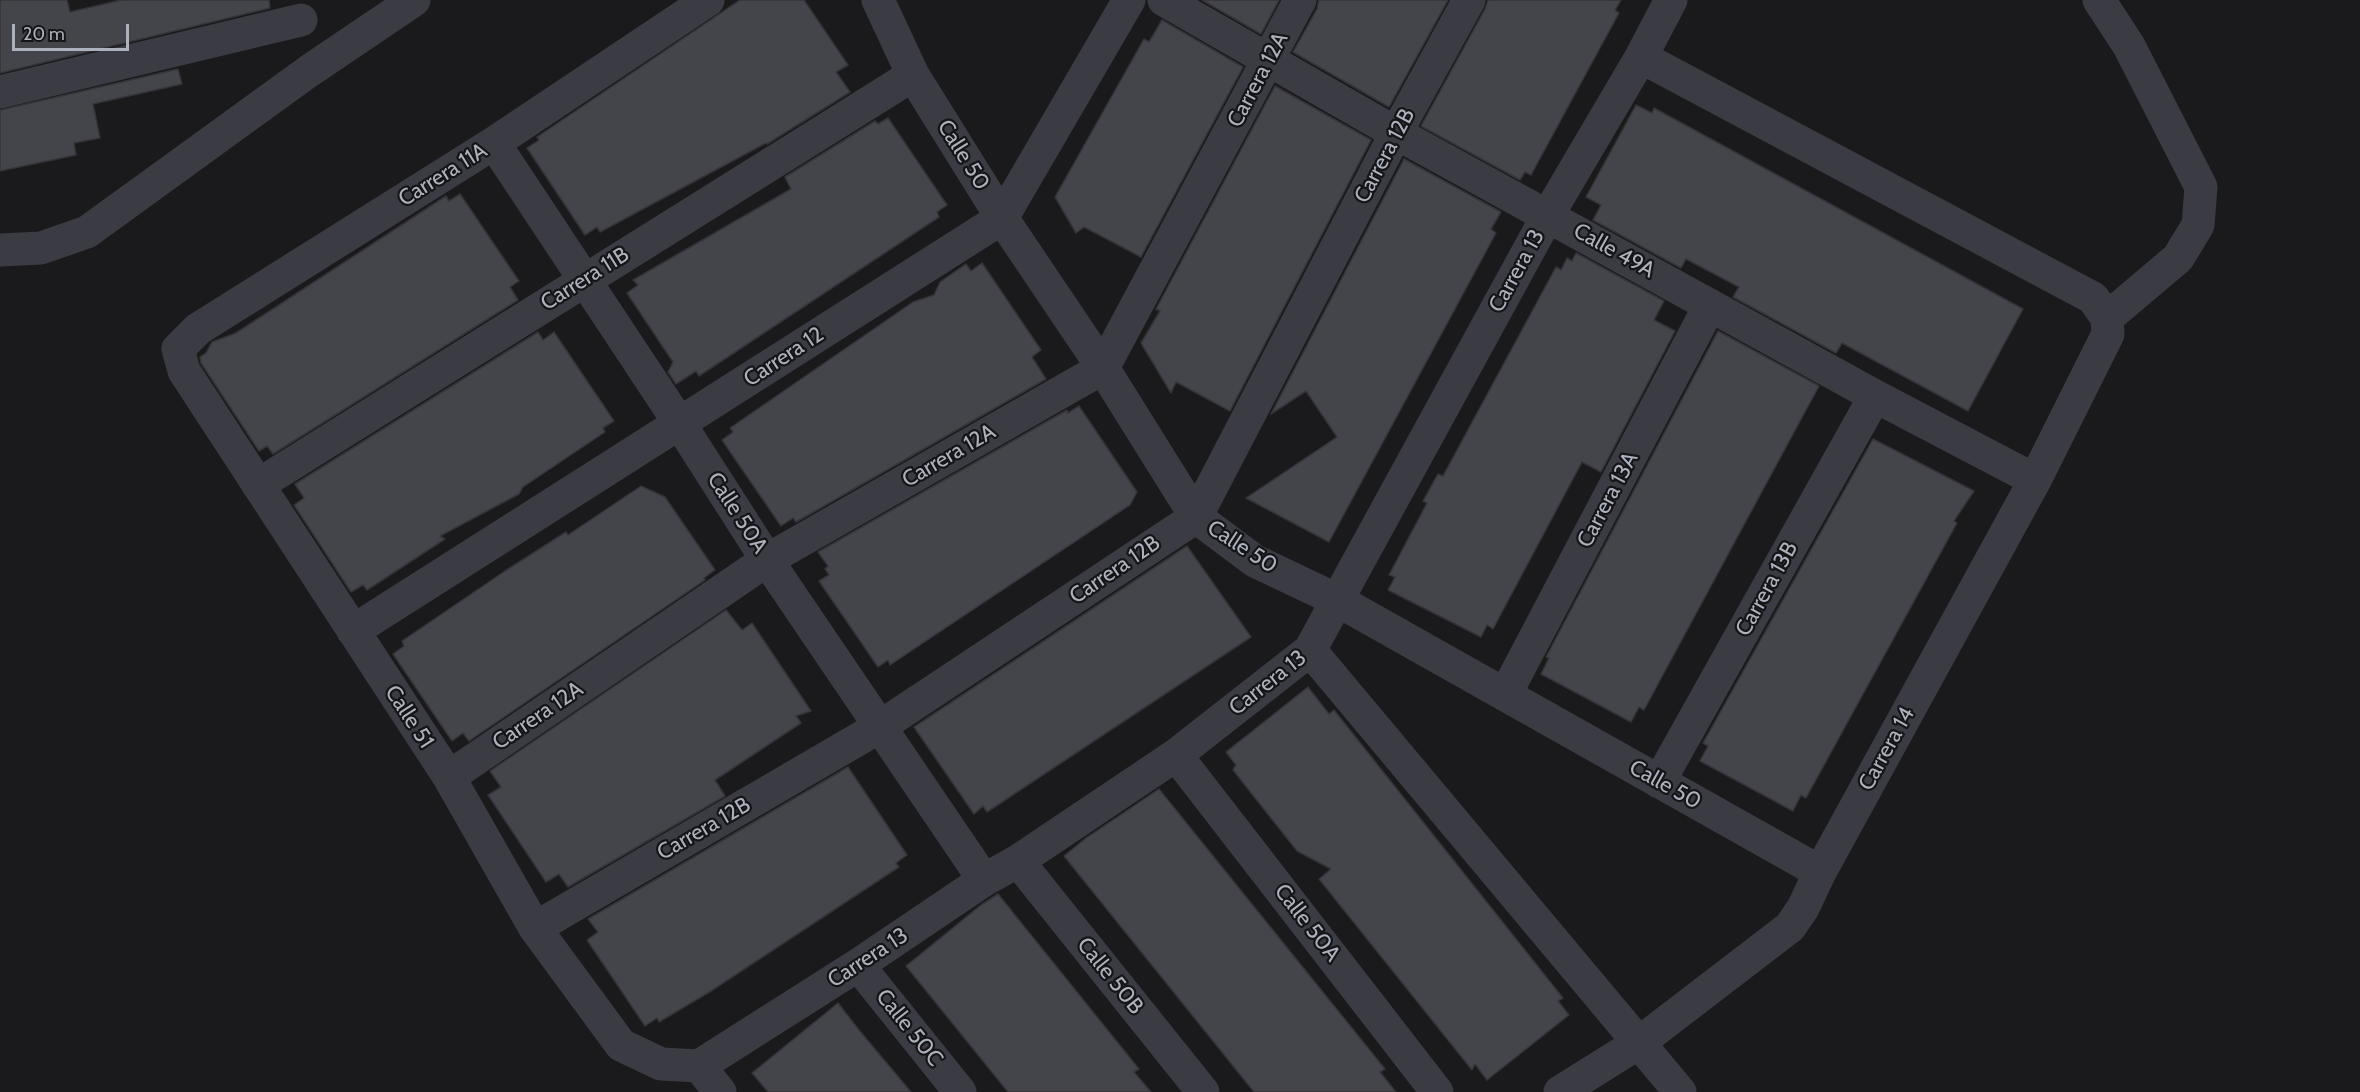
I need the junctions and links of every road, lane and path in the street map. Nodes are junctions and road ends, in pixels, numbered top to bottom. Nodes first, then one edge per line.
1 (414, 0) edge
2 (708, 0) edge
3 (878, 0) edge
4 (1129, 0) edge
5 (1164, 0) edge
6 (1300, 0) edge
7 (1469, 0) edge
8 (1671, 0) edge
9 (2099, 0) edge
10 (299, 10) edge
11 (1641, 57) junction
12 (1270, 59) junction
13 (309, 71) junction
14 (913, 75) junction
15 (0, 92) edge
16 (1396, 133) junction
17 (494, 143) junction
18 (1548, 215) junction
19 (1002, 218) junction
20 (0, 250) edge
21 (584, 280) junction
22 (1710, 305) junction
23 (2107, 318) junction
24 (178, 349) joint
25 (1103, 368) junction
26 (1875, 396) junction
27 (680, 424) junction
28 (2035, 480) junction
29 (258, 484) junction
30 (1196, 517) junction
31 (767, 560) junction
32 (1337, 600) junction
33 (353, 632) junction
34 (1311, 650) junction
35 (1505, 695) junction
36 (881, 726) junction
37 (1176, 755) junction
38 (448, 777) junction
39 (1659, 782) junction
40 (1018, 861) junction
41 (1820, 872) junction
42 (984, 880) junction
43 (536, 928) junction
44 (858, 964) junction
45 (1640, 1042) junction
46 (699, 1066) junction
47 (720, 1092) edge
48 (960, 1092) edge
49 (1203, 1092) edge
50 (1437, 1092) edge
51 (1560, 1092) edge
52 (1680, 1092) edge

1 - 13 street
2 - 17 street, Carrera 11A
3 - 14 street, Calle 50
4 - 19 street, Carrera 12
5 - 12 street, Calle 49A
6 - 12 street, Carrera 12A
7 - 16 street, Carrera 12B
8 - 11 street, Carrera 13
9 - 23 street
10 - 13 street
10 - 15 street
11 - 18 street, Carrera 13
11 - 23 street
12 - 16 street, Calle 49A
12 - 25 street, Carrera 12A
13 - 20 street
14 - 19 street, Calle 50
14 - 21 street, Carrera 11B
16 - 18 street, Calle 49A
16 - 30 street, Carrera 12B
17 - 21 street, Calle 50A
17 - 24 street, Carrera 11A
18 - 22 street, Calle 49A
18 - 32 street, Carrera 13
19 - 25 street, Calle 50
19 - 27 street, Carrera 12
21 - 27 street, Calle 50A
21 - 29 street, Carrera 11B
22 - 26 street, Calle 49A
22 - 35 street, Carrera 13A
23 - 28 street, Carrera 14
24 - 29 street, Calle 51
25 - 30 street, Calle 50
25 - 31 street, Carrera 12A
26 - 28 street, Calle 49A
26 - 39 street, Carrera 13B
27 - 31 street, Calle 50A
27 - 33 street, Carrera 12
28 - 41 street, Carrera 14
29 - 33 street, Calle 51
30 - 32 street, Calle 50
30 - 36 street, Carrera 12B
31 - 36 street, Calle 50A
31 - 38 street, Carrera 12A
32 - 34 street, Carrera 13
32 - 35 street, Calle 50
33 - 38 street, Calle 51
34 - 37 street, Carrera 13
34 - 45 street
35 - 39 street, Calle 50
36 - 42 street, Calle 50A
36 - 43 street, Carrera 12B
37 - 40 street, Carrera 13
37 - 50 street, Calle 50A
38 - 43 street, Calle 51
39 - 41 street, Calle 50
40 - 42 street, Carrera 13
40 - 49 street, Calle 50B
41 - 45 street, Carrera 14
42 - 44 street, Carrera 13
43 - 46 street, Calle 51
44 - 46 street, Carrera 13
44 - 48 street, Calle 50C
45 - 51 street, Carrera 14
45 - 52 street
46 - 47 street

